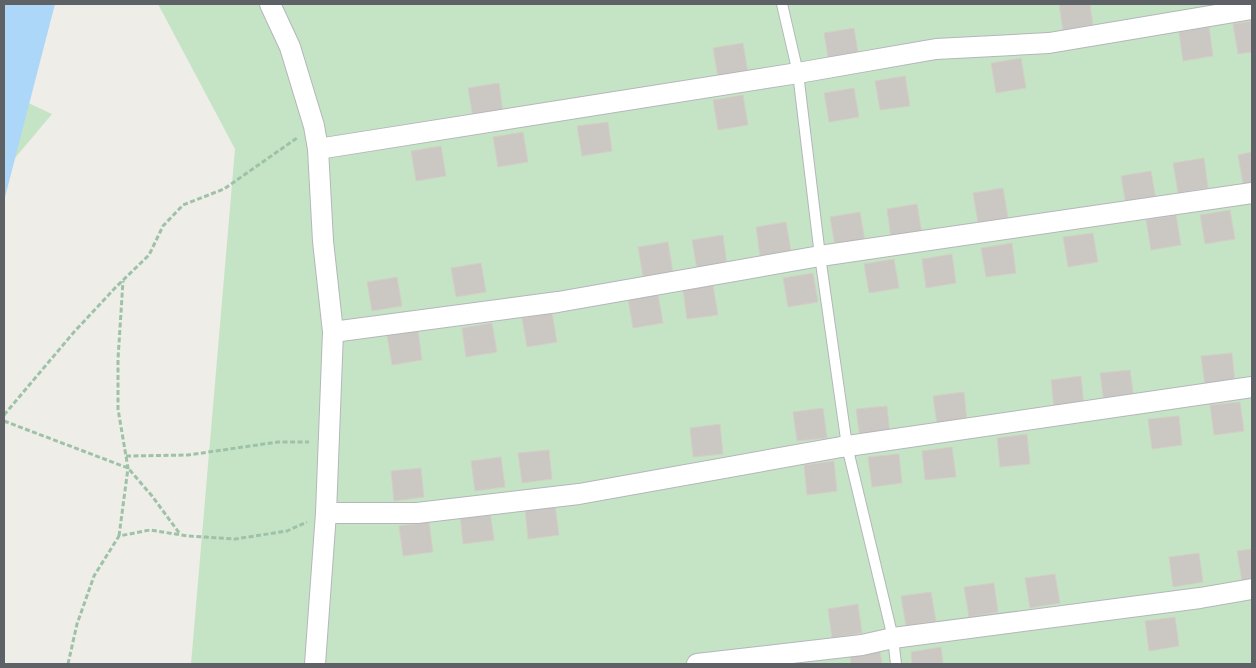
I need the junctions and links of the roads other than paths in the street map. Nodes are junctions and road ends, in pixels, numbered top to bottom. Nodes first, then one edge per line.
1 (270, 4) edge
2 (782, 4) edge
3 (1252, 10) edge
4 (798, 73) junction
5 (318, 149) junction
6 (1252, 193) edge
7 (820, 256) junction
8 (333, 332) junction
9 (1252, 387) edge
10 (847, 446) junction
11 (326, 513) junction
12 (1252, 589) edge
13 (893, 638) junction
14 (315, 664) edge
15 (697, 664) edge
16 (896, 664) edge

1 - 5 street
2 - 4 lane
3 - 4 street
4 - 5 street
4 - 7 lane
5 - 8 street
6 - 7 street
7 - 8 street
7 - 10 lane
8 - 11 street
9 - 10 street
10 - 11 street
10 - 13 lane
11 - 14 street
12 - 13 street
13 - 15 street
13 - 16 lane

